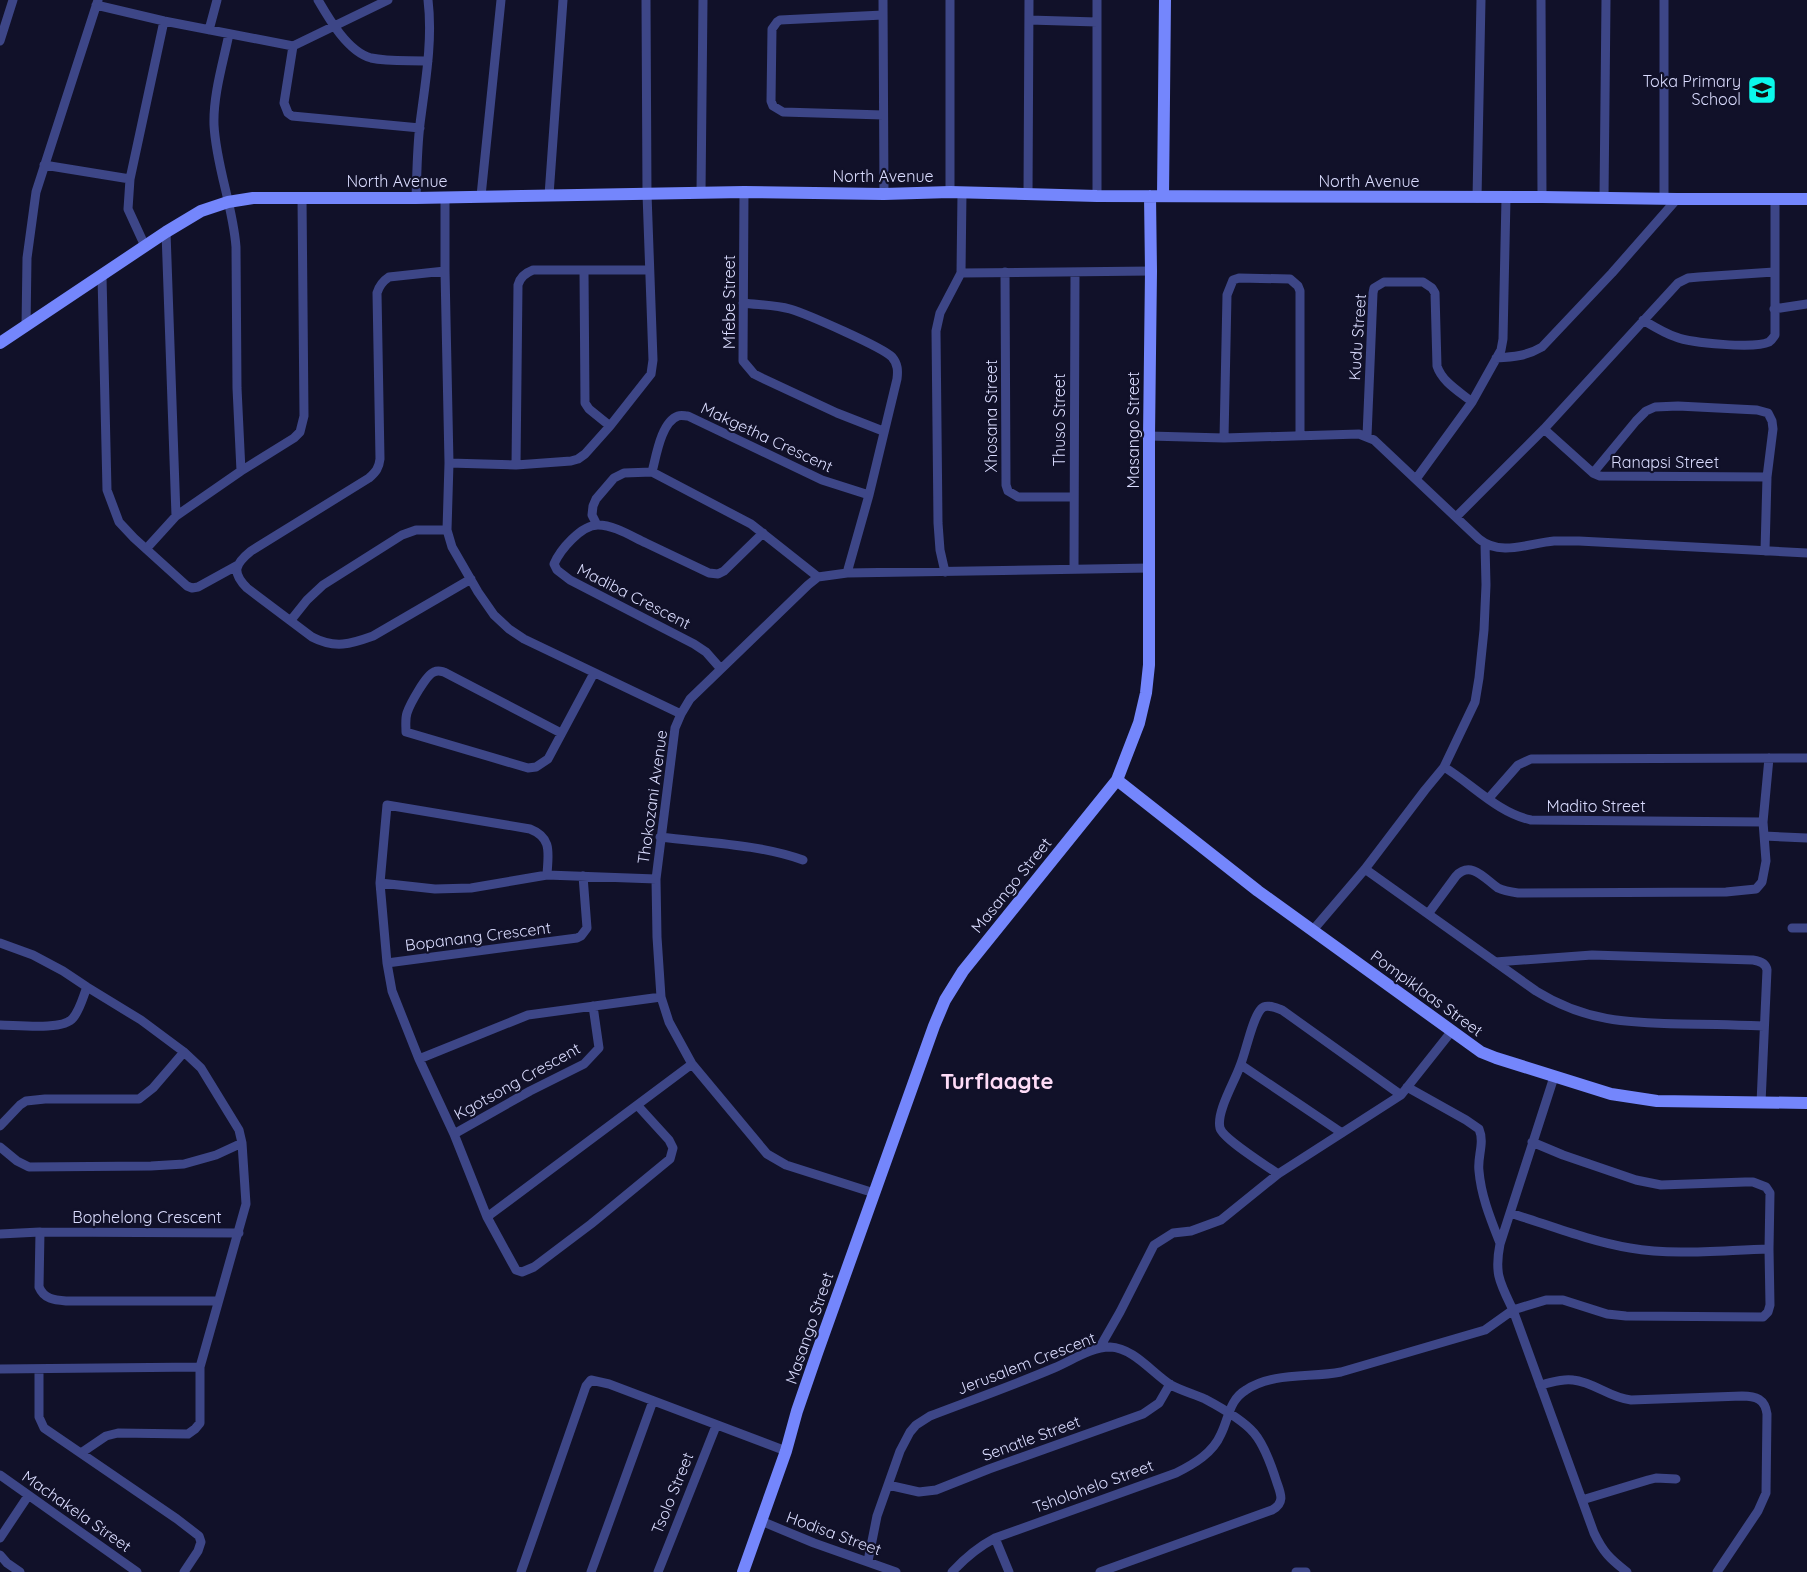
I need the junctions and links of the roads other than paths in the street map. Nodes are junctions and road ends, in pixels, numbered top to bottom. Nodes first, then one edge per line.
1 (14, 0) edge
2 (217, 0) edge
3 (318, 0) edge
4 (388, 0) edge
5 (428, 0) edge
6 (501, 0) edge
7 (563, 0) edge
8 (646, 0) edge
9 (703, 0) edge
10 (883, 0) edge
11 (950, 0) edge
12 (1029, 0) edge
13 (1097, 0) edge
14 (1165, 0) edge
15 (1481, 0) edge
16 (1541, 0) edge
17 (1606, 0) edge
18 (1664, 0) edge
19 (97, 3) edge
20 (883, 15) junction
21 (1029, 20) junction
22 (164, 21) junction
23 (1096, 22) junction
24 (334, 27) junction
25 (209, 30) junction
26 (229, 34) junction
27 (0, 42) edge
28 (293, 46) junction
29 (428, 61) junction
30 (883, 116) junction
31 (420, 128) junction
32 (44, 165) junction
33 (130, 179) junction
34 (744, 192) junction
35 (700, 193) junction
36 (956, 193) junction
37 (647, 194) junction
38 (884, 194) junction
39 (549, 195) junction
40 (1028, 195) junction
41 (481, 196) junction
42 (1097, 196) junction
43 (1150, 196) junction
44 (1163, 196) junction
45 (302, 197) junction
46 (445, 197) junction
47 (1542, 197) junction
48 (416, 198) junction
49 (1478, 198) junction
50 (1506, 198) junction
51 (1604, 198) junction
52 (1775, 198) junction
53 (1671, 199) junction
54 (1807, 199) edge
55 (228, 202) junction
56 (166, 232) junction
57 (145, 246) junction
58 (649, 270) junction
59 (445, 271) junction
60 (584, 271) junction
61 (1151, 271) junction
62 (1005, 272) junction
63 (1075, 272) junction
64 (1774, 272) junction
65 (961, 273) junction
66 (102, 276) junction
67 (743, 303) junction
68 (1807, 304) edge
69 (1774, 309) junction
70 (1643, 320) junction
71 (26, 327) junction
72 (0, 343) edge
73 (1496, 358) junction
74 (1472, 402) junction
75 (610, 426) junction
76 (1544, 429) junction
77 (883, 431) junction
78 (1149, 436) junction
79 (1300, 436) junction
80 (1367, 436) junction
81 (1224, 438) junction
82 (449, 463) junction
83 (516, 465) junction
84 (241, 471) junction
85 (652, 472) junction
86 (1593, 473) junction
87 (1767, 477) junction
88 (1416, 479) junction
89 (869, 495) junction
90 (1074, 497) junction
91 (176, 516) junction
92 (1456, 517) junction
93 (597, 525) junction
94 (447, 530) junction
95 (763, 532) junction
96 (1485, 544) junction
97 (146, 549) junction
98 (1765, 551) junction
99 (1807, 553) edge
100 (238, 565) junction
101 (1150, 568) junction
102 (1074, 569) junction
103 (945, 572) junction
104 (847, 573) junction
105 (818, 577) junction
106 (471, 579) junction
107 (291, 620) junction
108 (721, 669) junction
109 (594, 673) junction
110 (681, 714) junction
111 (561, 733) junction
112 (1769, 758) junction
113 (1807, 758) edge
114 (1444, 767) junction
115 (1117, 780) junction
116 (1489, 798) junction
117 (1763, 822) junction
118 (1764, 836) junction
119 (660, 837) junction
120 (1807, 838) edge
121 (803, 860) dead end
122 (1365, 869) junction
123 (547, 875) junction
124 (583, 876) junction
125 (656, 879) junction
126 (380, 883) junction
127 (1428, 914) junction
128 (1792, 928) dead end
129 (1807, 928) edge
130 (1313, 930) junction
131 (0, 943) edge
132 (1495, 962) junction
133 (387, 963) junction
134 (87, 987) junction
135 (661, 997) junction
136 (593, 1006) junction
137 (0, 1025) edge
138 (1764, 1026) junction
139 (1451, 1032) junction
140 (184, 1052) junction
141 (419, 1059) junction
142 (692, 1064) junction
143 (1241, 1065) junction
144 (1554, 1077) junction
145 (1404, 1091) junction
146 (1761, 1103) junction
147 (1807, 1103) edge
148 (638, 1106) junction
149 (0, 1126) edge
150 (1342, 1133) junction
151 (454, 1134) junction
152 (1532, 1142) junction
153 (242, 1143) junction
154 (0, 1147) edge
155 (1278, 1174) junction
156 (874, 1193) junction
157 (1510, 1213) junction
158 (487, 1217) junction
159 (40, 1232) junction
160 (239, 1233) junction
161 (0, 1234) edge
162 (1500, 1244) junction
163 (1769, 1248) junction
164 (217, 1301) junction
165 (1513, 1310) junction
166 (1100, 1347) junction
167 (200, 1367) junction
168 (0, 1369) edge
169 (39, 1369) junction
170 (1170, 1384) junction
171 (1540, 1385) junction
172 (653, 1401) junction
173 (1228, 1413) junction
174 (716, 1426) junction
175 (786, 1451) junction
176 (81, 1454) junction
177 (0, 1474) edge
178 (1676, 1479) dead end
179 (888, 1485) junction
180 (28, 1496) junction
181 (1582, 1500) junction
182 (761, 1521) junction
183 (0, 1538) edge
184 (995, 1538) junction
185 (0, 1555) edge
186 (868, 1561) junction
187 (20, 1572) edge
188 (137, 1572) edge
189 (184, 1572) edge
190 (521, 1572) edge
191 (591, 1572) edge
192 (658, 1572) edge
193 (743, 1572) edge
194 (896, 1572) edge
195 (952, 1572) edge
196 (1009, 1572) edge
197 (1100, 1572) edge
198 (1296, 1572) edge
199 (1306, 1572) edge
200 (1627, 1572) edge
201 (1717, 1572) edge

1 - 27 street
2 - 25 street
3 - 24 street
4 - 24 street
5 - 29 street
6 - 41 street
7 - 39 street
8 - 37 street
9 - 35 street
10 - 20 street
11 - 36 street
12 - 21 street
13 - 23 street
14 - 44 street
15 - 49 street
16 - 47 street
17 - 51 street
18 - 53 street
19 - 22 street
19 - 32 street
20 - 30 street
20 - 30 street
21 - 23 street
21 - 40 street
22 - 25 street
22 - 33 street
23 - 42 street
24 - 28 street
24 - 29 street
25 - 26 street
26 - 28 street
26 - 55 street
28 - 31 street
29 - 31 street
30 - 38 street
31 - 48 street
32 - 33 street
32 - 71 street
33 - 57 street
34 - 35 street, North Avenue
34 - 38 street, North Avenue
34 - 67 street, Mfebe Street
35 - 37 street, North Avenue
36 - 38 street, North Avenue
36 - 40 street, North Avenue
36 - 65 street
37 - 39 street, North Avenue
37 - 58 street
39 - 41 street, North Avenue
40 - 42 street, North Avenue
41 - 46 street, North Avenue
42 - 43 street, North Avenue
43 - 44 street, North Avenue
43 - 61 street, Masango Street
44 - 49 street, North Avenue
45 - 48 street, North Avenue
45 - 55 street, North Avenue
45 - 84 street
46 - 48 street, North Avenue
46 - 59 street
47 - 50 street, North Avenue
47 - 51 street, North Avenue
49 - 50 street, North Avenue
50 - 73 street
51 - 53 street, North Avenue
52 - 53 street, North Avenue
52 - 54 street, North Avenue
52 - 64 street
53 - 73 street
55 - 56 street, North Avenue
55 - 84 street
56 - 57 street, North Avenue
56 - 91 street
57 - 66 street, North Avenue
58 - 60 street
58 - 75 street
59 - 82 street
59 - 100 street
60 - 75 street
60 - 83 street
61 - 63 street
61 - 78 street, Masango Street
62 - 63 street
62 - 65 street
62 - 90 street, Xhosana Street
63 - 90 street, Thuso Street
64 - 69 street
64 - 70 street
65 - 103 street
66 - 71 street, North Avenue
66 - 97 street
67 - 77 street, Mfebe Street
67 - 77 street
68 - 69 street
69 - 70 street
70 - 76 street
71 - 72 street, North Avenue
73 - 74 street
74 - 80 street, Kudu Street
74 - 88 street
75 - 83 street
76 - 86 street, Ranapsi Street
76 - 92 street
77 - 89 street
78 - 81 street
78 - 101 street, Masango Street
79 - 80 street
79 - 81 street
79 - 81 street
80 - 88 street
82 - 83 street
82 - 94 street
84 - 91 street
85 - 89 street, Makgetha Crescent
85 - 93 street
85 - 95 street
86 - 87 street, Ranapsi Street
86 - 87 street
87 - 98 street
88 - 92 street
89 - 104 street
90 - 102 street, Thuso Street
91 - 97 street
92 - 96 street
93 - 95 street
93 - 108 street, Madiba Crescent
94 - 106 street
94 - 107 street
95 - 105 street
96 - 98 street
96 - 114 street
97 - 100 street
98 - 99 street
100 - 107 street
101 - 102 street
101 - 115 street, Masango Street
102 - 103 street
103 - 104 street
104 - 105 street
105 - 108 street, Thokozani Avenue
106 - 107 street
106 - 109 street
108 - 110 street, Thokozani Avenue
109 - 110 street
109 - 111 street
110 - 119 street, Thokozani Avenue
111 - 111 street
112 - 113 street
112 - 116 street
112 - 117 street
114 - 116 street, Madito Street
114 - 122 street
115 - 130 street, Pompiklaas Street
115 - 156 street, Masango Street
116 - 117 street, Madito Street
117 - 118 street
118 - 120 street
118 - 127 street
119 - 121 street
119 - 125 street, Thokozani Avenue
122 - 127 street
122 - 130 street
123 - 124 street
123 - 126 street
123 - 126 street, Bopanang Crescent
124 - 125 street
124 - 133 street, Bopanang Crescent
125 - 135 street, Thokozani Avenue
126 - 133 street, Bopanang Crescent
127 - 132 street
128 - 129 street
130 - 139 street, Pompiklaas Street
131 - 134 street, Bophelong Crescent
132 - 138 street
132 - 138 street
133 - 141 street, Kgotsong Crescent
134 - 137 street
134 - 140 street, Bophelong Crescent
135 - 136 street
135 - 142 street, Thokozani Avenue
136 - 141 street
136 - 151 street, Kgotsong Crescent
138 - 146 street
139 - 144 street, Pompiklaas Street
139 - 145 street
140 - 149 street
140 - 153 street, Bophelong Crescent
141 - 151 street, Kgotsong Crescent
142 - 148 street
142 - 156 street, Thokozani Avenue
143 - 145 street
143 - 150 street
143 - 155 street
144 - 146 street, Pompiklaas Street
144 - 152 street
145 - 150 street
145 - 162 street
146 - 147 street, Pompiklaas Street
148 - 158 street
148 - 158 street
150 - 155 street
151 - 158 street
152 - 157 street
152 - 163 street
153 - 154 street
153 - 160 street, Bophelong Crescent
155 - 166 street
156 - 175 street, Masango Street
157 - 162 street
157 - 163 street
159 - 160 street, Bophelong Crescent
159 - 161 street, Bophelong Crescent
159 - 164 street
160 - 164 street
162 - 165 street
163 - 165 street
164 - 167 street
165 - 171 street
165 - 173 street, Tsholohelo Street
166 - 170 street, Jerusalem Crescent
166 - 179 street, Jerusalem Crescent
167 - 169 street
167 - 176 street
168 - 169 street
169 - 176 street
170 - 173 street, Jerusalem Crescent
170 - 179 street, Senatle Street
171 - 181 street
171 - 201 street
172 - 174 street
172 - 190 street
172 - 191 street
173 - 184 street, Tsholohelo Street
173 - 197 street, Jerusalem Crescent
174 - 175 street
174 - 192 street, Tsolo Street
175 - 182 street, Masango Street
176 - 189 street
177 - 180 street, Machakela Street
178 - 181 street
179 - 186 street, Jerusalem Crescent
180 - 183 street
180 - 188 street, Machakela Street
181 - 200 street
182 - 186 street, Hodisa Street
182 - 193 street, Masango Street
184 - 195 street, Tsholohelo Street
184 - 196 street
185 - 187 street
186 - 194 street, Hodisa Street
198 - 199 street

